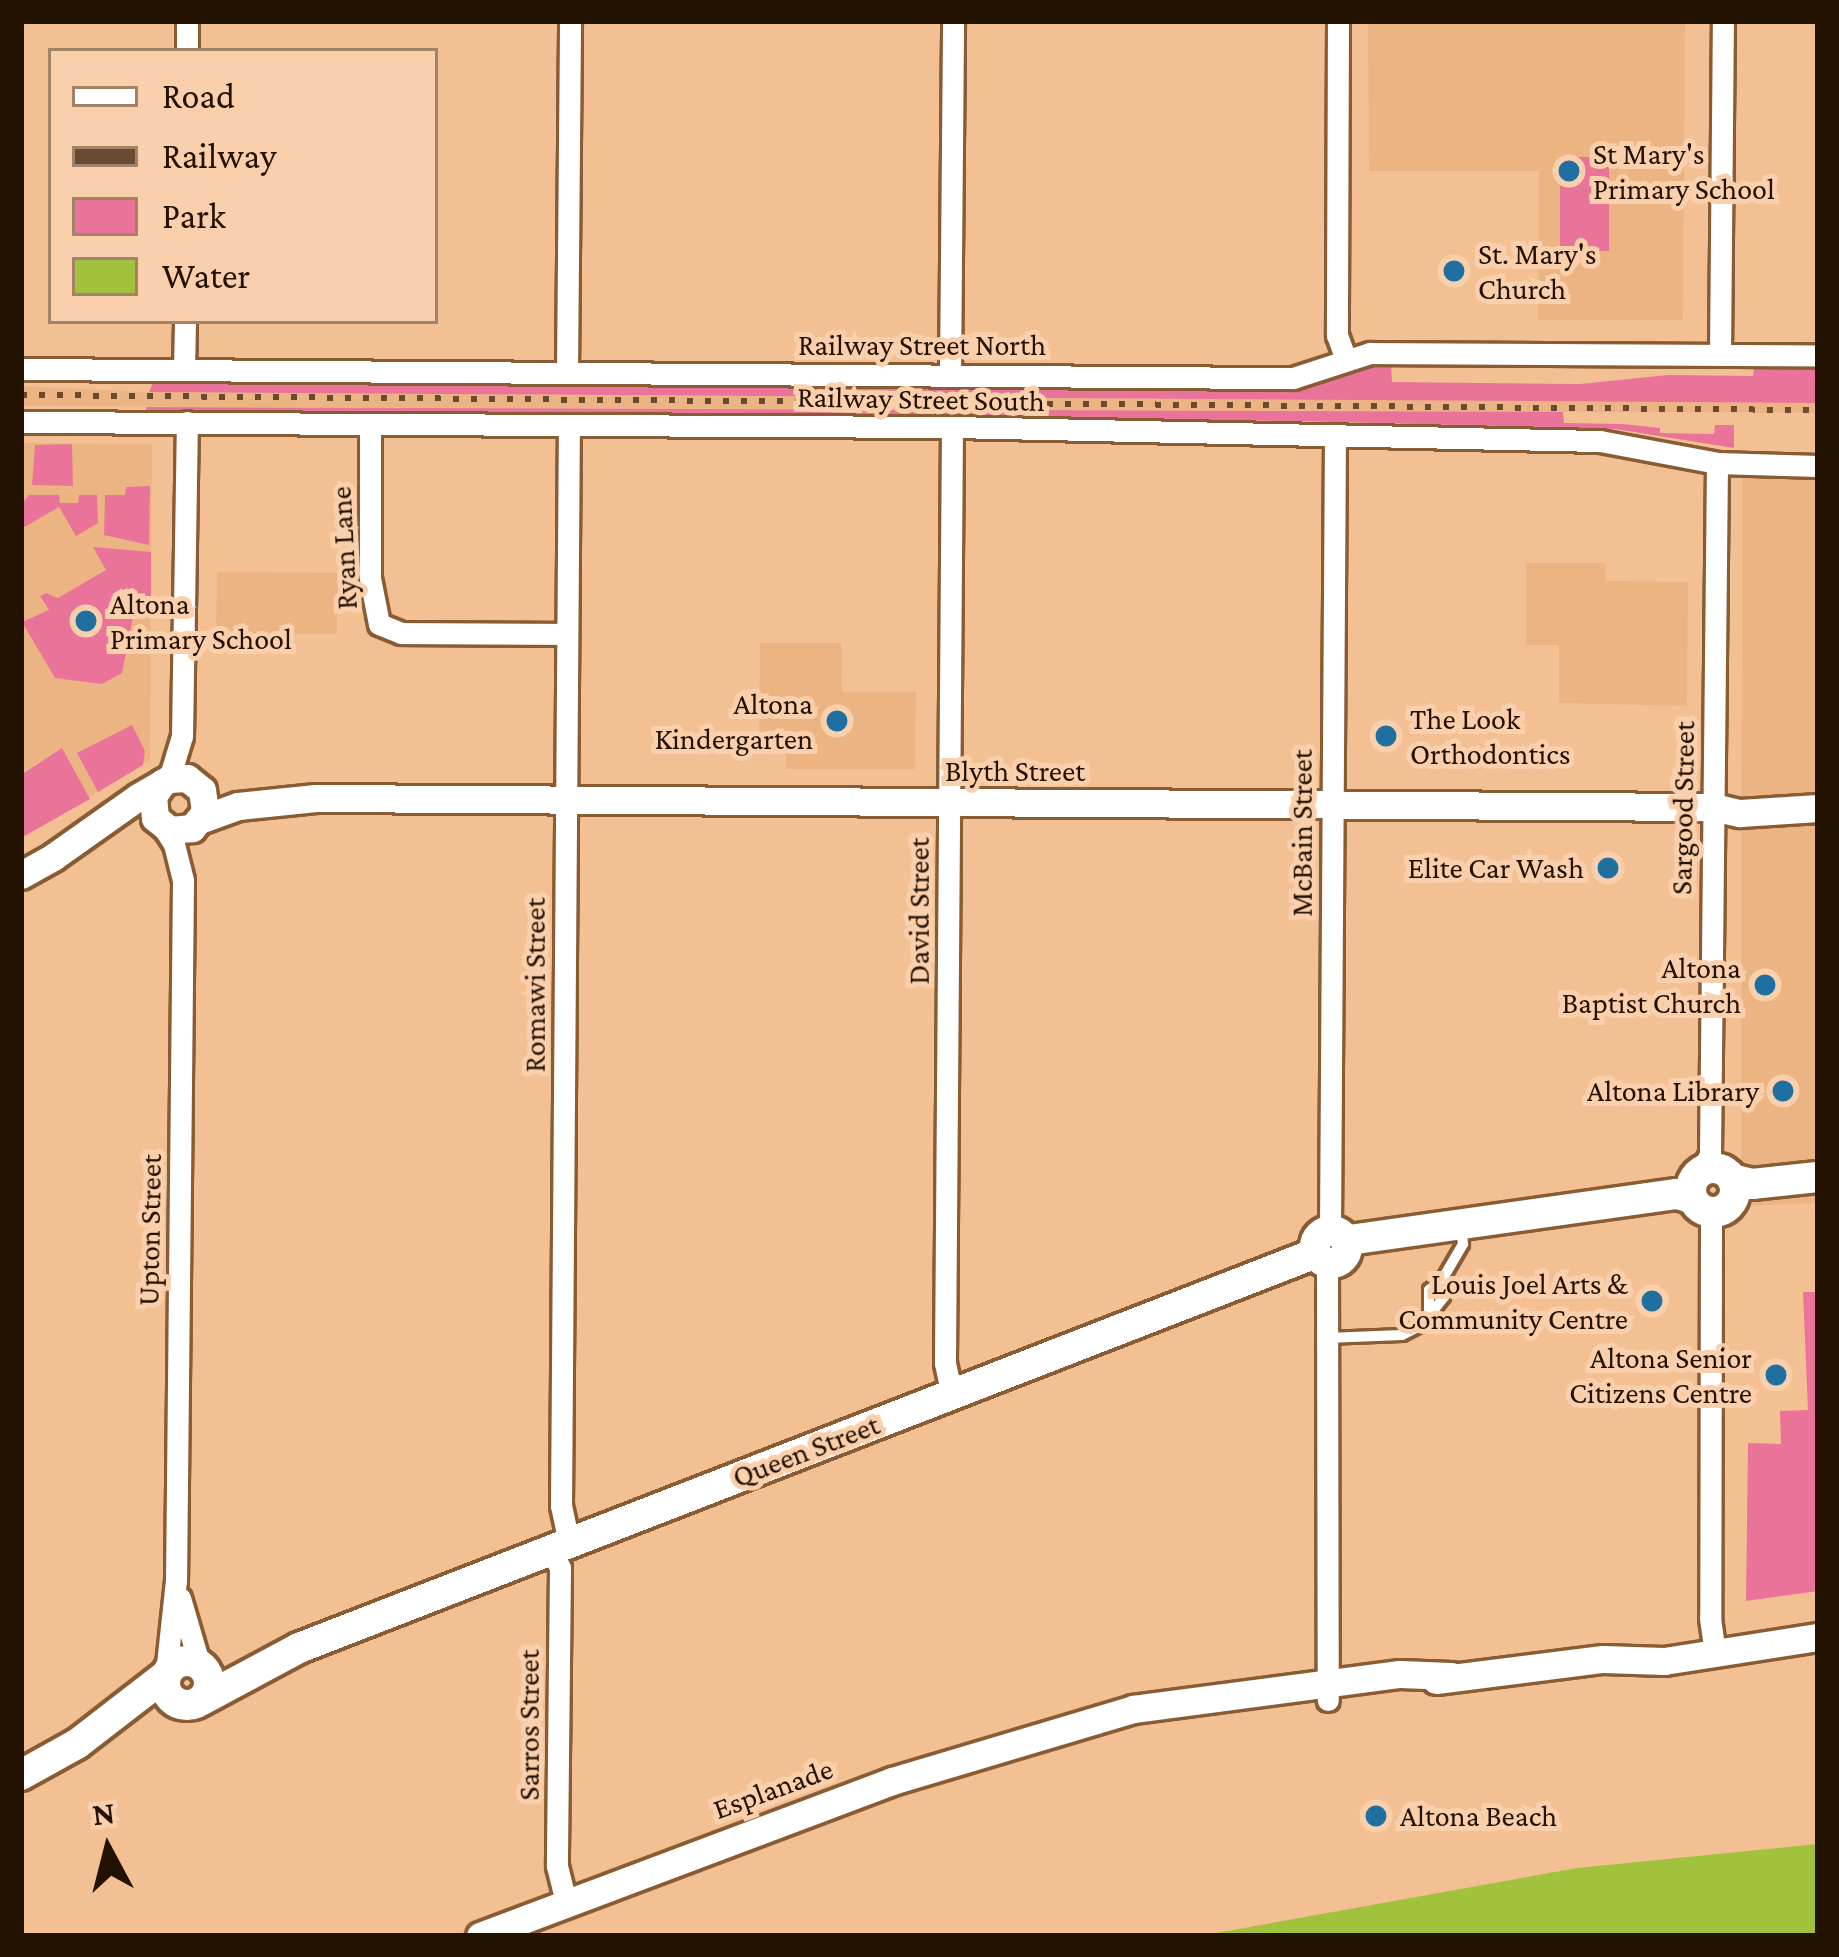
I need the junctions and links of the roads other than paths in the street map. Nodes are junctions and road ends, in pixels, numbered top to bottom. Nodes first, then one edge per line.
1 (570, 21) edge
2 (953, 21) edge
3 (1338, 21) edge
4 (1723, 21) edge
5 (185, 324) edge
6 (1720, 355) junction
7 (1818, 356) edge
8 (1346, 357) junction
9 (21, 369) edge
10 (184, 370) junction
11 (567, 373) junction
12 (950, 375) junction
13 (21, 422) edge
14 (187, 422) junction
15 (370, 424) junction
16 (569, 427) junction
17 (952, 427) junction
18 (1336, 437) junction
19 (1717, 463) junction
20 (1818, 466) edge
21 (566, 634) junction
22 (180, 781) junction
23 (316, 798) junction
24 (566, 799) junction
25 (949, 804) junction
26 (1332, 805) junction
27 (1713, 807) junction
28 (1808, 808) edge
29 (200, 821) junction
30 (162, 825) junction
31 (53, 857) junction
32 (21, 875) edge
33 (183, 881) junction
34 (1818, 1177) edge
35 (1712, 1189) junction
36 (1461, 1224) junction
37 (1330, 1247) junction
38 (1327, 1338) junction
39 (952, 1395) junction
40 (560, 1547) junction
41 (176, 1580) junction
42 (1818, 1620) edge
43 (1818, 1637) edge
44 (1714, 1644) junction
45 (298, 1648) junction
46 (200, 1665) junction
47 (166, 1675) junction
48 (1328, 1691) junction
49 (195, 1702) junction
50 (76, 1744) junction
51 (21, 1775) edge
52 (566, 1900) junction
53 (480, 1936) edge

1 - 11 street
2 - 12 street
3 - 8 street
4 - 6 street
5 - 10 street
6 - 7 street, Railway Street North
6 - 8 street, Railway Street North
8 - 12 street, Railway Street North
9 - 10 street, Railway Street North
10 - 11 street, Railway Street North
11 - 12 street, Railway Street North
13 - 14 street, Railway Street South
14 - 15 street, Railway Street South
14 - 22 street
15 - 16 street, Railway Street South
15 - 21 street, Ryan Lane
16 - 17 street, Railway Street South
16 - 21 street, Romawi Street
17 - 18 street, Railway Street South
17 - 25 street, David Street
18 - 19 street, Railway Street South
18 - 26 street, McBain Street
19 - 20 street, Railway Street South
19 - 27 street, Sargood Street
21 - 24 street, Romawi Street
22 - 23 street, Blyth Street
22 - 29 street
22 - 30 street
22 - 31 street
23 - 24 street, Blyth Street
23 - 29 street, Blyth Street
24 - 25 street, Blyth Street
24 - 40 street, Romawi Street
25 - 26 street, Blyth Street
25 - 39 street, David Street
26 - 27 street, Blyth Street
26 - 37 street, McBain Street
27 - 28 street, Blyth Street
27 - 35 street, Sargood Street
29 - 30 street
29 - 33 street, Upton Street
30 - 31 street
30 - 33 street, Upton Street
31 - 32 street
33 - 41 street, Upton Street
34 - 35 main road, Queen Street
35 - 36 main road, Queen Street
35 - 44 street, Sargood Street
36 - 37 main road, Queen Street
36 - 38 lane
37 - 38 street, McBain Street
37 - 39 main road, Queen Street
38 - 48 street, McBain Street
39 - 40 main road, Queen Street
40 - 45 main road, Queen Street
40 - 52 street, Sarros Street
41 - 46 street, Upton Street
41 - 47 street, Upton Street
42 - 44 street, Esplanade
43 - 44 street, Esplanade
44 - 48 street, Esplanade
45 - 46 main road, Queen Street
45 - 49 main road, Queen Street
46 - 47 main road
46 - 49 main road
47 - 49 main road
47 - 50 main road, Queen Street
48 - 52 street, Esplanade
49 - 50 main road, Queen Street
50 - 51 main road, Queen Street
52 - 53 street, Esplanade

